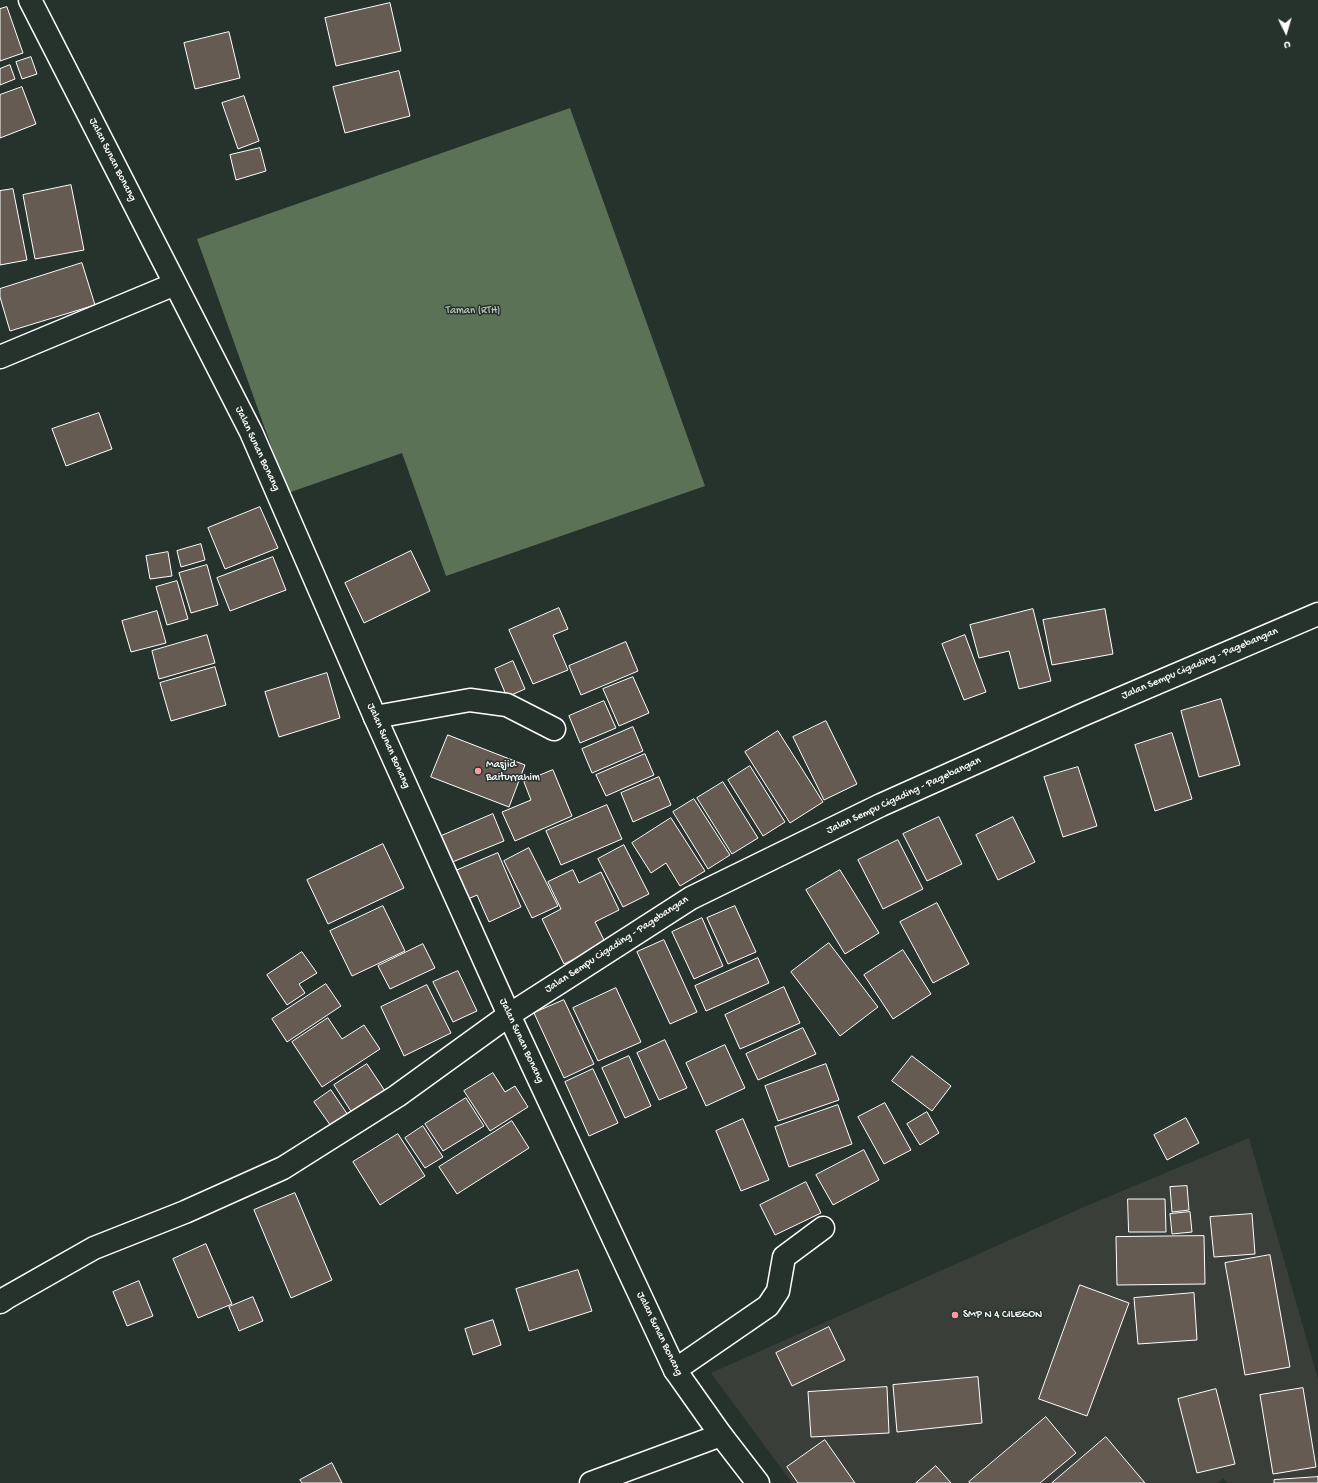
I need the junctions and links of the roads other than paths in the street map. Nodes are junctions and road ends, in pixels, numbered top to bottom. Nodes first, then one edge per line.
1 (30, 0) edge
2 (175, 284) junction
3 (0, 357) edge
4 (1318, 614) edge
5 (375, 717) junction
6 (554, 729) dead end
7 (509, 1015) junction
8 (823, 1228) dead end
9 (0, 1302) edge
10 (675, 1370) junction
11 (720, 1435) junction
12 (591, 1483) edge
13 (758, 1483) edge

1 - 2 street, Jalan Sunan Bonang
2 - 3 street
2 - 5 street, Jalan Sunan Bonang
4 - 7 street, Jalan Sempu Cigading - Pagebangan
5 - 6 street
5 - 7 street, Jalan Sunan Bonang
7 - 9 street, Jalan Sempu Cigading - Pagebangan
7 - 10 street, Jalan Sunan Bonang
8 - 10 street
10 - 11 street, Jalan Sunan Bonang
11 - 12 street
11 - 13 street, Jalan Sunan Bonang

